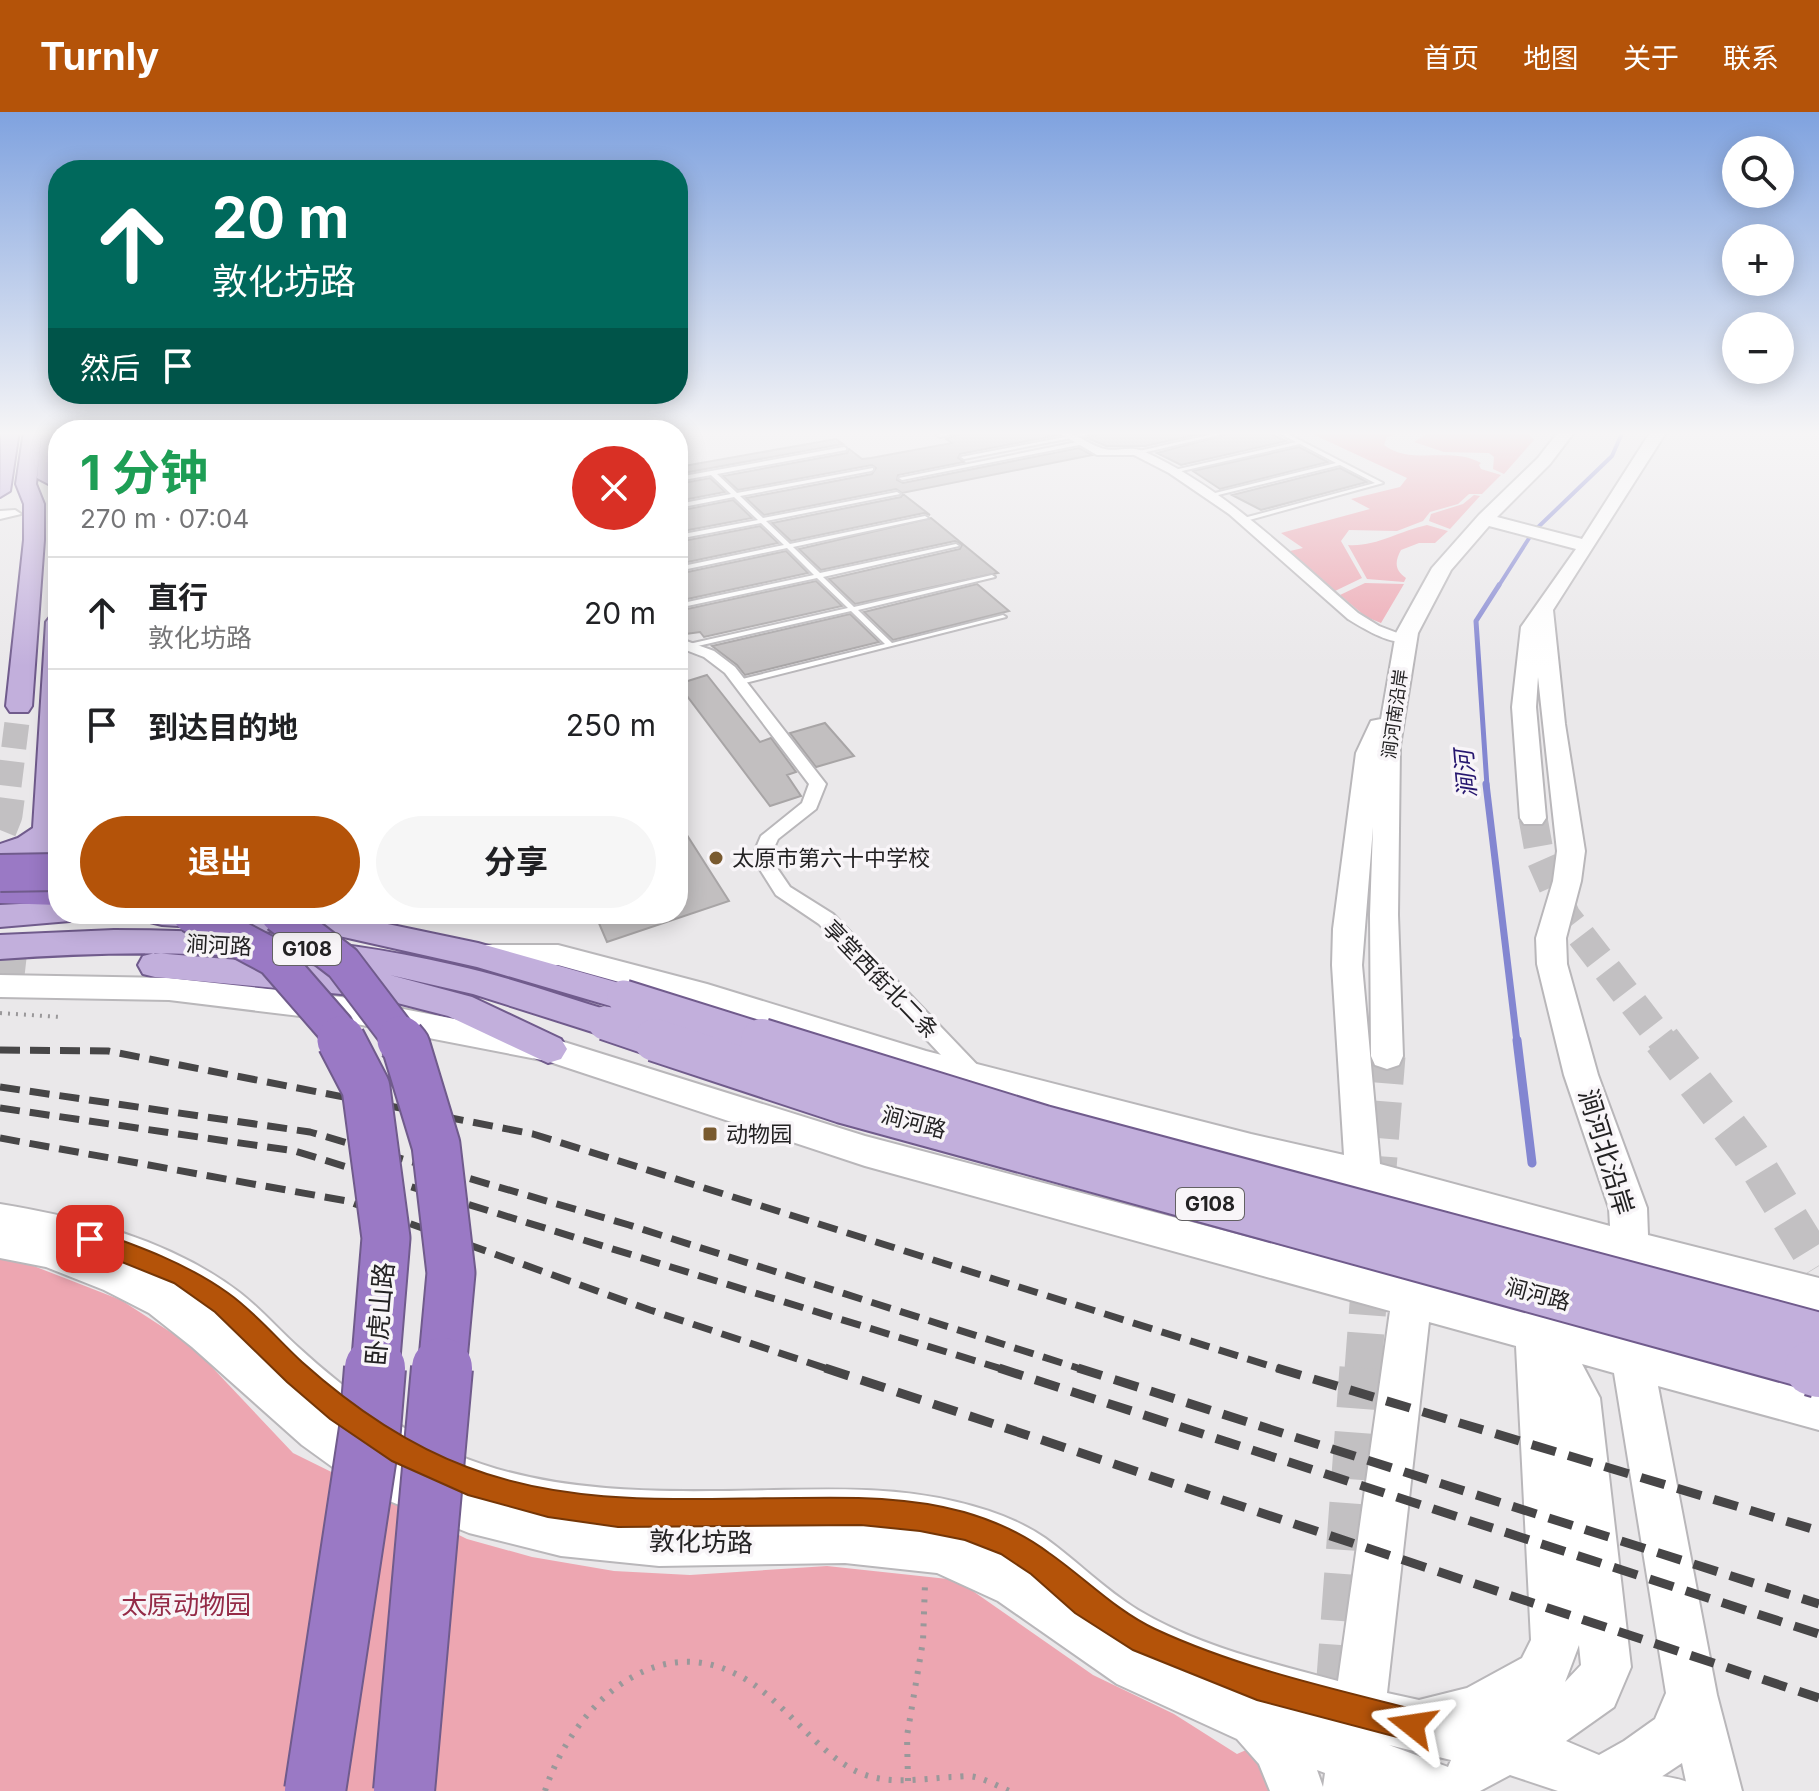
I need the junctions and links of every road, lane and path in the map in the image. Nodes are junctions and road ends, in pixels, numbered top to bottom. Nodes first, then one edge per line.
1 (749, 509) edge
2 (816, 509) edge
3 (1228, 509) edge
4 (1282, 509) edge
5 (1505, 509) edge
6 (1603, 509) edge
7 (12, 514) edge
8 (925, 518) dead end
9 (760, 520) junction
10 (1242, 520) junction
11 (1496, 520) junction
12 (688, 535) edge
13 (1579, 541) junction
14 (788, 546) junction
15 (956, 546) dead end
16 (688, 567) edge
17 (11, 568) junction
18 (818, 575) junction
19 (992, 577) dead end
20 (688, 604) edge
21 (853, 609) junction
22 (1543, 609) junction
23 (1003, 617) dead end
24 (4, 625) dead end
25 (1406, 639) junction
26 (688, 643) edge
27 (688, 645) edge
28 (890, 645) junction
29 (741, 682) junction
30 (1398, 684) junction
31 (19, 706) tunnel mouth
32 (1533, 818) tunnel mouth
33 (48, 831) joint
34 (0, 854) edge
35 (48, 872) edge
36 (0, 873) edge
37 (48, 884) edge
38 (0, 891) edge
39 (48, 891) edge
40 (48, 914) edge
41 (0, 916) edge
42 (210, 924) edge
43 (292, 924) edge
44 (323, 924) edge
45 (478, 955) junction
46 (9, 965) edge
47 (459, 1006) junction
48 (614, 1010) junction
49 (0, 1013) edge
50 (60, 1017) dead end
51 (548, 1049) junction
52 (1387, 1056) tunnel mouth
53 (975, 1077) junction
54 (1251, 1149) junction
55 (1363, 1174) junction
56 (0, 1220) edge
57 (1525, 1221) junction
58 (0, 1241) edge
59 (1630, 1248) junction
60 (1242, 1253) junction
61 (1819, 1296) edge
62 (1412, 1298) junction
63 (1536, 1331) junction
64 (1819, 1334) edge
65 (1632, 1358) junction
66 (1819, 1370) edge
67 (1819, 1409) edge
68 (925, 1578) dead end
69 (1546, 1667) junction
70 (1692, 1695) junction
71 (1253, 1701) junction
72 (1412, 1725) junction
73 (1345, 1740) edge
74 (1475, 1772) edge
75 (908, 1781) junction
76 (1589, 1789) edge
77 (315, 1791) edge
78 (404, 1791) edge
79 (545, 1791) edge
80 (1009, 1791) edge
81 (1297, 1791) edge
82 (1690, 1791) edge
83 (1715, 1791) edge

1 - 9 lane
2 - 9 lane
3 - 10 street
4 - 10 lane
5 - 11 street, 涧河南沿岸
6 - 13 street
7 - 17 main road
7 - 17 main road
7 - 31 main road
8 - 14 lane
9 - 12 lane
9 - 14 lane
10 - 25 street
11 - 13 street
11 - 25 street, 涧河南沿岸
13 - 22 street
14 - 16 lane
14 - 18 lane
15 - 18 lane
17 - 24 main road
18 - 20 lane
18 - 21 lane
19 - 21 lane
21 - 26 lane
21 - 28 lane
22 - 32 street
22 - 59 street, 涧河北沿岸
23 - 28 lane
25 - 30 street, 涧河南沿岸
27 - 29 street, 享堂西街北二条
28 - 29 lane
29 - 53 street, 享堂西街北二条
30 - 52 street, 涧河南沿岸
30 - 55 street
33 - 34 main road
33 - 37 main road
35 - 36 highway, bridge
38 - 39 highway
40 - 41 main road
42 - 77 highway, 卧虎山路, bridge
43 - 78 highway, bridge
44 - 45 main road, 涧河路 / G108
45 - 48 main road, 涧河路 / G108
45 - 53 street, 涧河路
46 - 47 main road
46 - 48 main road, 涧河路 / G108
46 - 51 street, 涧河路
47 - 48 main road
47 - 51 main road
48 - 64 main road, 涧河路 / G108, bridge
48 - 66 main road, 涧河路 / G108, bridge
49 - 50 path
51 - 60 street, 涧河路
53 - 54 street, 涧河路
54 - 55 street, 涧河路
54 - 60 street
55 - 57 street, 涧河路
56 - 71 street, 敦化坊路
57 - 59 street, 涧河路
57 - 63 street
58 - 71 street, 敦化坊路
59 - 61 street, 涧河路
59 - 65 street, 涧河北沿岸
60 - 62 street, 涧河路
62 - 63 street, 涧河路
62 - 73 street
63 - 65 street, 涧河路
63 - 69 street
63 - 74 street
65 - 67 street, 涧河路
65 - 70 street, 涧河北沿岸
68 - 75 path
69 - 72 street
69 - 74 street
70 - 76 street
70 - 83 street, 涧河北沿岸
71 - 73 street
71 - 81 street
72 - 73 street
72 - 74 street
73 - 74 street
74 - 76 street
75 - 79 path
75 - 80 path
76 - 82 lane

